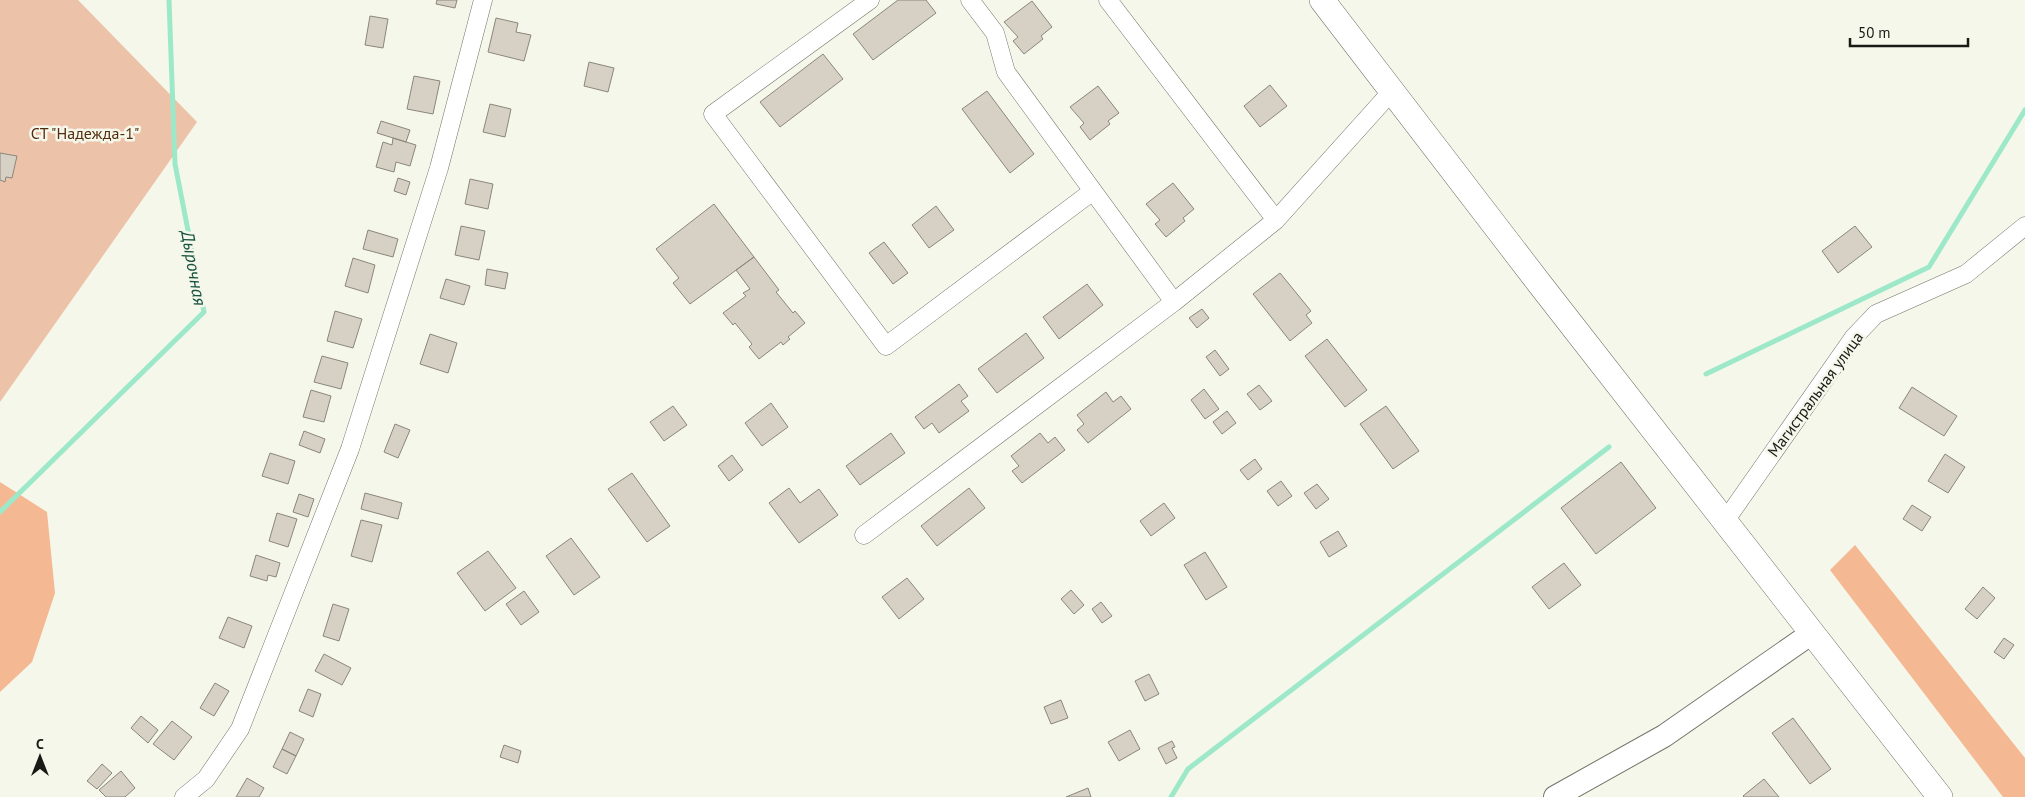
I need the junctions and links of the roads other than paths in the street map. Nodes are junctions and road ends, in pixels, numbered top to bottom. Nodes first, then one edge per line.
1 (483, 0) edge
2 (870, 0) edge
3 (970, 0) edge
4 (1108, 0) edge
5 (1322, 0) edge
6 (1392, 91) junction
7 (1093, 191) junction
8 (1276, 220) junction
9 (2025, 226) edge
10 (1174, 302) junction
11 (1725, 521) junction
12 (864, 535) dead end
13 (1812, 633) junction
14 (184, 797) edge
15 (1556, 797) edge
16 (1940, 797) edge

1 - 14 street
2 - 7 street
3 - 7 street
4 - 8 street
5 - 6 main road
6 - 8 street
6 - 11 main road
7 - 10 street
8 - 10 street
9 - 11 street, Магистральная улица
10 - 12 street
11 - 13 main road
13 - 15 street
13 - 16 main road

